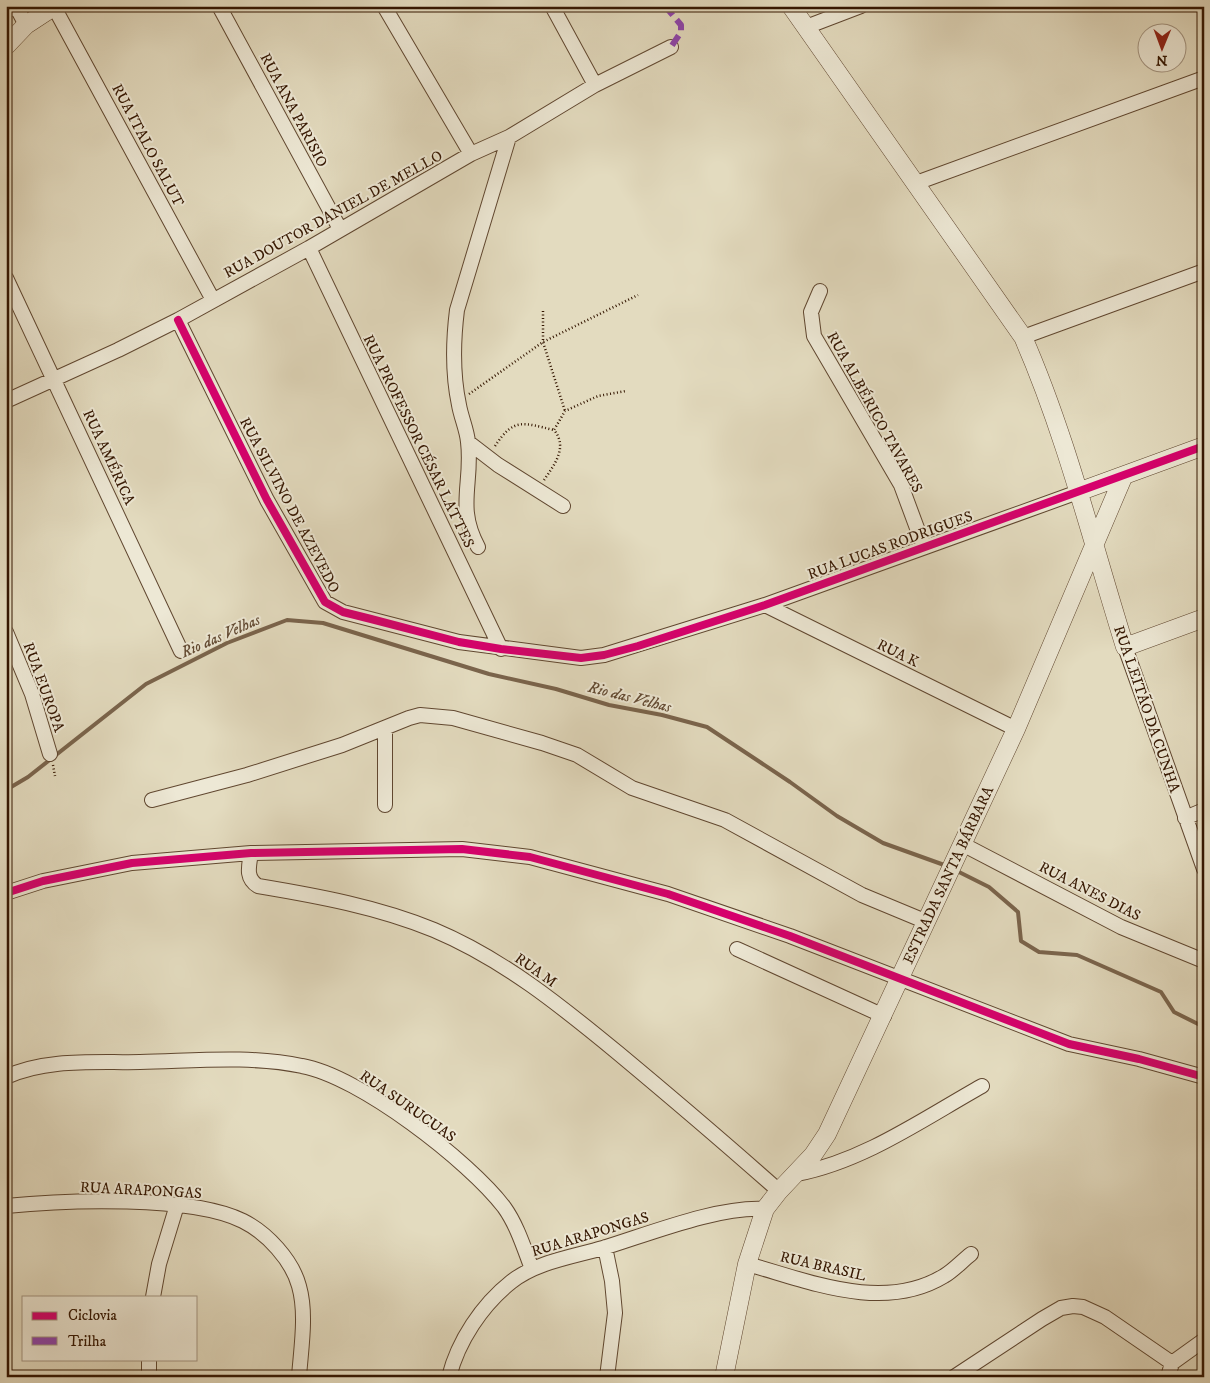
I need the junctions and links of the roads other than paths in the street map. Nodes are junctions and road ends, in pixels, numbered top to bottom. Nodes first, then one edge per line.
1 (55, 6) edge
2 (219, 6) edge
3 (384, 6) edge
4 (552, 6) edge
5 (791, 6) edge
6 (862, 6) edge
7 (16, 12) edge
8 (806, 27) junction
9 (6, 46) edge
10 (671, 47) dead end
11 (1204, 78) edge
12 (595, 85) junction
13 (509, 137) junction
14 (471, 154) junction
15 (916, 184) junction
16 (340, 229) junction
17 (309, 248) junction
18 (1204, 271) edge
19 (6, 278) edge
20 (820, 291) dead end
21 (213, 300) junction
22 (178, 320) junction
23 (1023, 337) junction
24 (54, 379) junction
25 (6, 401) edge
26 (468, 442) junction
27 (1204, 446) edge
28 (1124, 475) junction
29 (1078, 492) junction
30 (563, 506) dead end
31 (478, 547) dead end
32 (924, 547) junction
33 (1094, 549) junction
34 (765, 605) junction
35 (1204, 618) edge
36 (6, 632) edge
37 (1125, 648) junction
38 (501, 649) junction
39 (181, 651) dead end
40 (581, 658) joint
41 (385, 728) junction
42 (1016, 729) junction
43 (52, 760) road end
44 (152, 800) dead end
45 (386, 805) dead end
46 (1204, 810) edge
47 (1185, 818) junction
48 (962, 848) junction
49 (252, 853) junction
50 (1204, 869) edge
51 (6, 893) edge
52 (927, 922) junction
53 (737, 950) dead end
54 (1204, 960) edge
55 (899, 979) junction
56 (884, 1016) junction
57 (6, 1077) edge
58 (1204, 1077) edge
59 (982, 1086) dead end
60 (797, 1174) junction
61 (779, 1191) junction
62 (177, 1205) junction
63 (6, 1206) edge
64 (765, 1209) junction
65 (605, 1247) junction
66 (970, 1254) dead end
67 (747, 1264) junction
68 (532, 1269) junction
69 (153, 1296) edge
70 (1204, 1340) edge
71 (149, 1360) edge
72 (1172, 1362) junction
73 (148, 1377) edge
74 (299, 1377) edge
75 (449, 1377) edge
76 (607, 1377) edge
77 (724, 1377) edge
78 (954, 1377) edge
79 (1168, 1377) edge

1 - 7 street
1 - 21 street, RUA ITALO SALUT
2 - 16 street, RUA ANA PARISIO
3 - 14 street
4 - 12 street
5 - 8 street, RUA LEITÃO DA CUNHA
6 - 8 street
7 - 9 street
8 - 15 street, RUA LEITÃO DA CUNHA
10 - 12 street, RUA DOUTOR DANIEL DE MELLO
11 - 15 street
12 - 13 street, RUA DOUTOR DANIEL DE MELLO
13 - 14 street, RUA DOUTOR DANIEL DE MELLO
13 - 26 street
14 - 16 street, RUA DOUTOR DANIEL DE MELLO
15 - 23 street, RUA LEITÃO DA CUNHA
16 - 17 street, RUA DOUTOR DANIEL DE MELLO
17 - 21 street, RUA DOUTOR DANIEL DE MELLO
17 - 38 street, RUA PROFESSOR CÉSAR LATTES
18 - 23 street
19 - 24 street, RUA AMÉRICA
20 - 32 street, RUA ALBÉRICO TAVARES
21 - 22 street, RUA DOUTOR DANIEL DE MELLO
22 - 24 street, RUA DOUTOR DANIEL DE MELLO
22 - 38 street, RUA SILVINO DE AZEVEDO
23 - 29 street, RUA LEITÃO DA CUNHA
24 - 25 street, RUA DOUTOR DANIEL DE MELLO
24 - 39 street, RUA AMÉRICA
26 - 30 street
26 - 31 street
27 - 28 street, RUA LUCAS RODRIGUES
28 - 29 street, RUA LUCAS RODRIGUES
28 - 33 street, ESTRADA SANTA BÁRBARA
29 - 32 street, RUA LUCAS RODRIGUES
29 - 33 street, RUA LEITÃO DA CUNHA
32 - 34 street, RUA LUCAS RODRIGUES
33 - 37 street, RUA LEITÃO DA CUNHA
33 - 42 street, ESTRADA SANTA BÁRBARA
34 - 40 street, RUA LUCAS RODRIGUES
34 - 42 street, RUA K
35 - 37 street
36 - 43 street, RUA EUROPA
37 - 47 street, RUA LEITÃO DA CUNHA
38 - 40 street, RUA SILVINO DE AZEVEDO
41 - 44 street
41 - 45 street
41 - 52 street
42 - 48 street, ESTRADA SANTA BÁRBARA
46 - 47 street
47 - 50 street, RUA LEITÃO DA CUNHA
48 - 52 street, ESTRADA SANTA BÁRBARA
48 - 54 street, RUA ANES DIAS
49 - 51 street
49 - 55 street
49 - 61 street, RUA M
52 - 55 street, ESTRADA SANTA BÁRBARA
53 - 56 street
55 - 56 street, ESTRADA SANTA BÁRBARA
55 - 58 street
56 - 60 street, ESTRADA SANTA BÁRBARA
57 - 68 street, RUA SURUCUAS
59 - 60 street
60 - 61 street, ESTRADA SANTA BÁRBARA
61 - 64 street, ESTRADA SANTA BÁRBARA
62 - 63 street, RUA ARAPONGAS
62 - 69 street
62 - 74 street, RUA ARAPONGAS
64 - 65 street, RUA ARAPONGAS
64 - 67 street, ESTRADA SANTA BÁRBARA
65 - 68 street, RUA ARAPONGAS
65 - 76 street
66 - 67 street, RUA BRASIL
67 - 77 street, ESTRADA SANTA BÁRBARA
68 - 75 street, RUA ARAPONGAS
70 - 72 street
71 - 73 street
72 - 78 street
72 - 79 street

